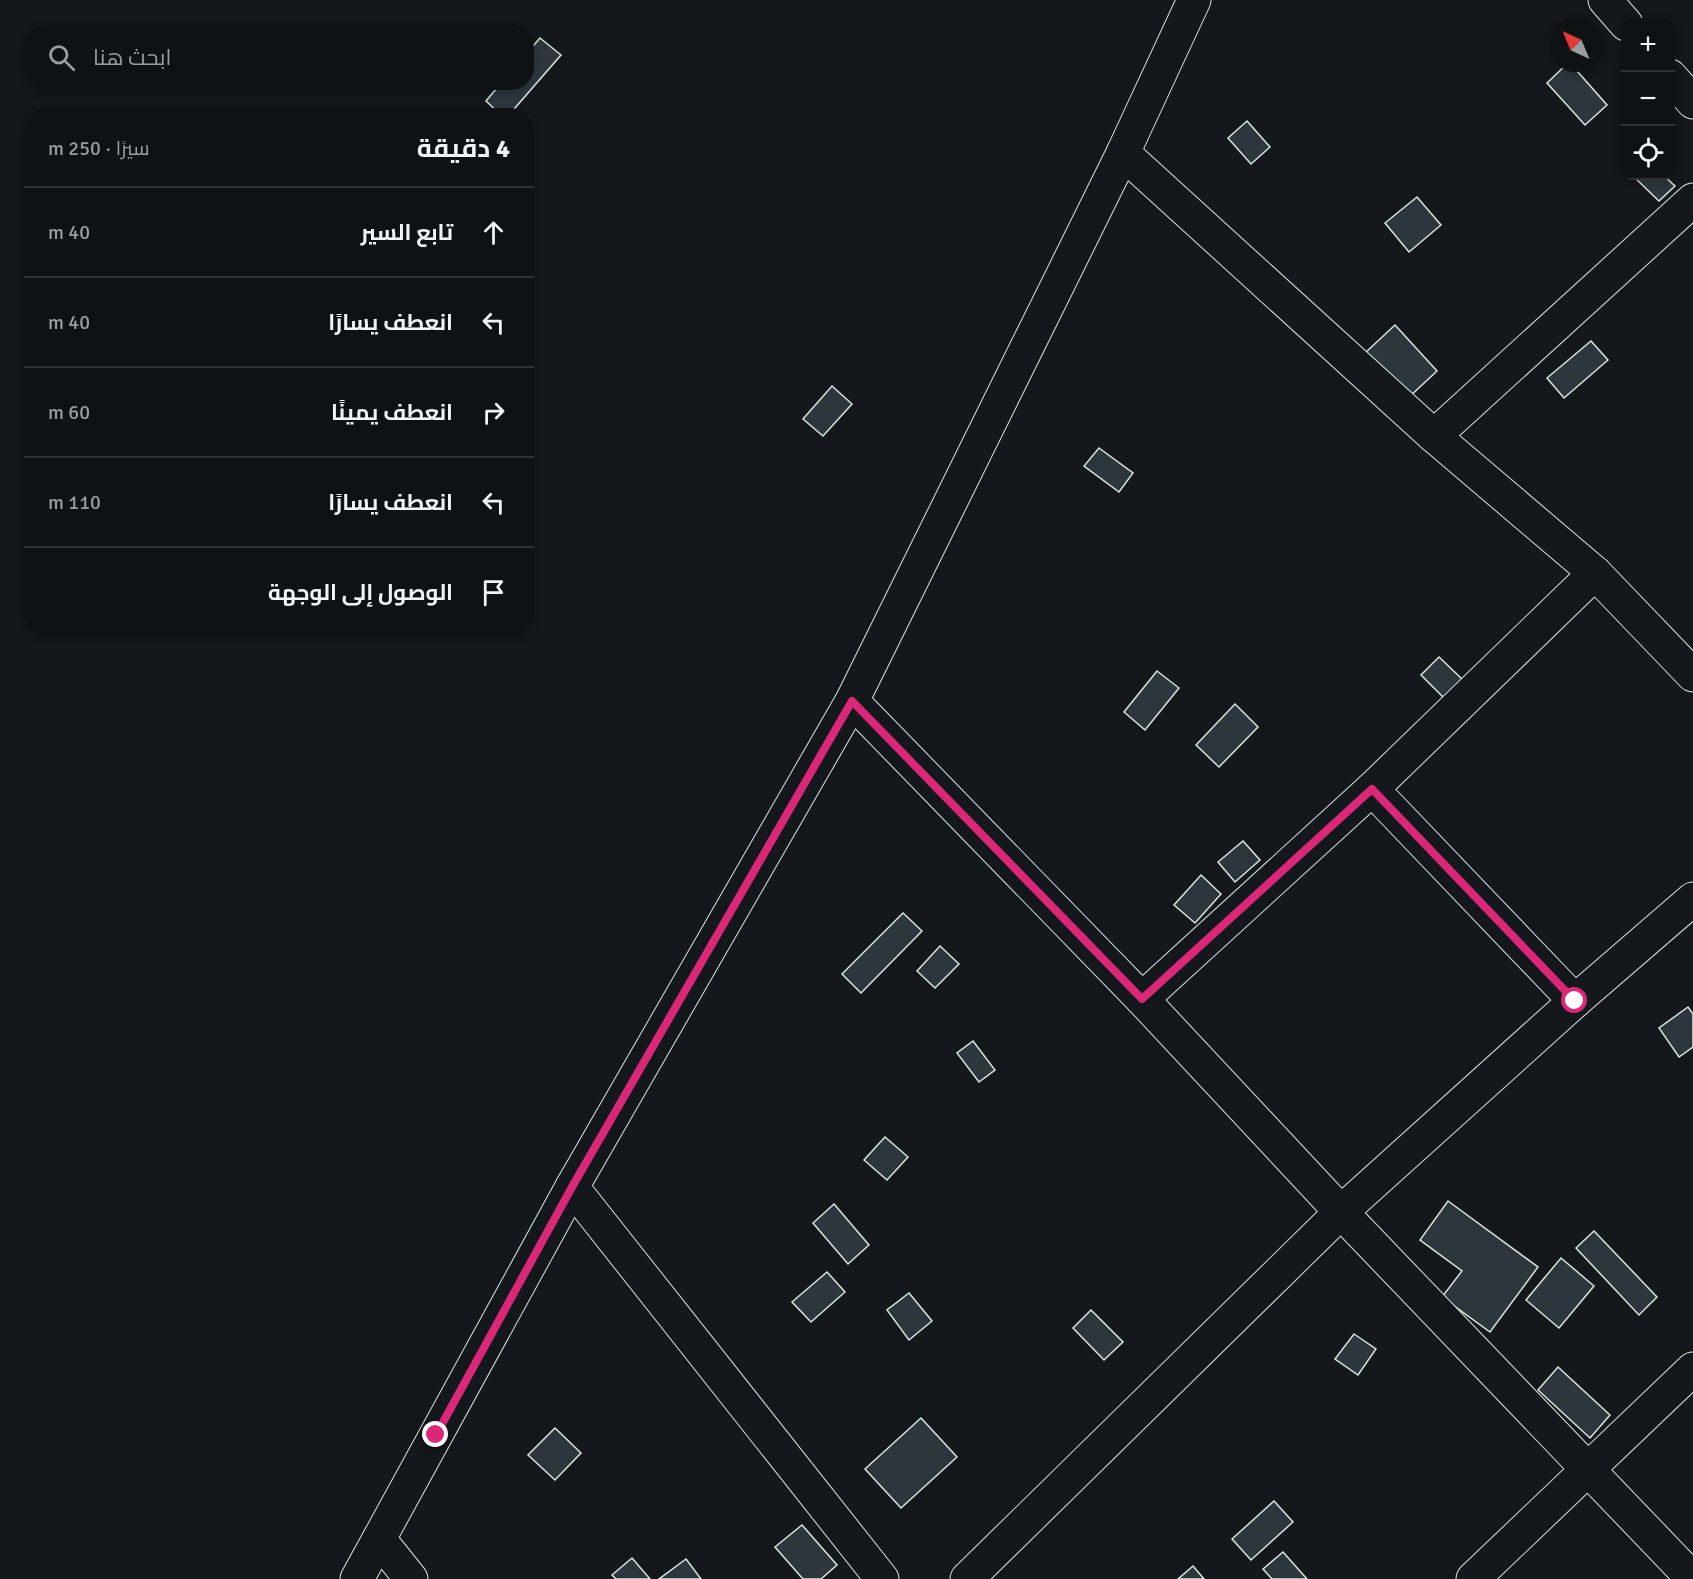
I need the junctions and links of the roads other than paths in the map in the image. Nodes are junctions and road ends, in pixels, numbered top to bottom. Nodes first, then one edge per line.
1 (1194, 0) edge
2 (1605, 0) edge
3 (1621, 18) edge
4 (1675, 81) edge
5 (1693, 102) edge
6 (1122, 153) junction
7 (1693, 200) edge
8 (1434, 436) junction
9 (1595, 573) junction
10 (1693, 675) edge
11 (852, 701) junction
12 (1372, 789) junction
13 (1693, 899) edge
14 (1142, 999) junction
15 (1575, 1001) junction
16 (572, 1187) junction
17 (1341, 1212) junction
18 (1693, 1369) edge
19 (1589, 1470) junction
20 (379, 1539) junction
21 (357, 1579) edge
22 (411, 1579) edge
23 (882, 1579) edge
24 (967, 1579) edge
25 (1473, 1579) edge
26 (1693, 1579) edge

1 - 6 street
2 - 3 street
4 - 5 street
6 - 8 street
6 - 11 street
7 - 8 street
8 - 9 street
9 - 10 street
9 - 12 street
11 - 14 street
11 - 16 street
12 - 14 street
12 - 15 street
13 - 15 street
14 - 17 street
15 - 17 street
16 - 20 street
16 - 23 street
17 - 19 street
17 - 24 street
18 - 19 street
19 - 25 street
19 - 26 street
20 - 21 street
20 - 22 street

